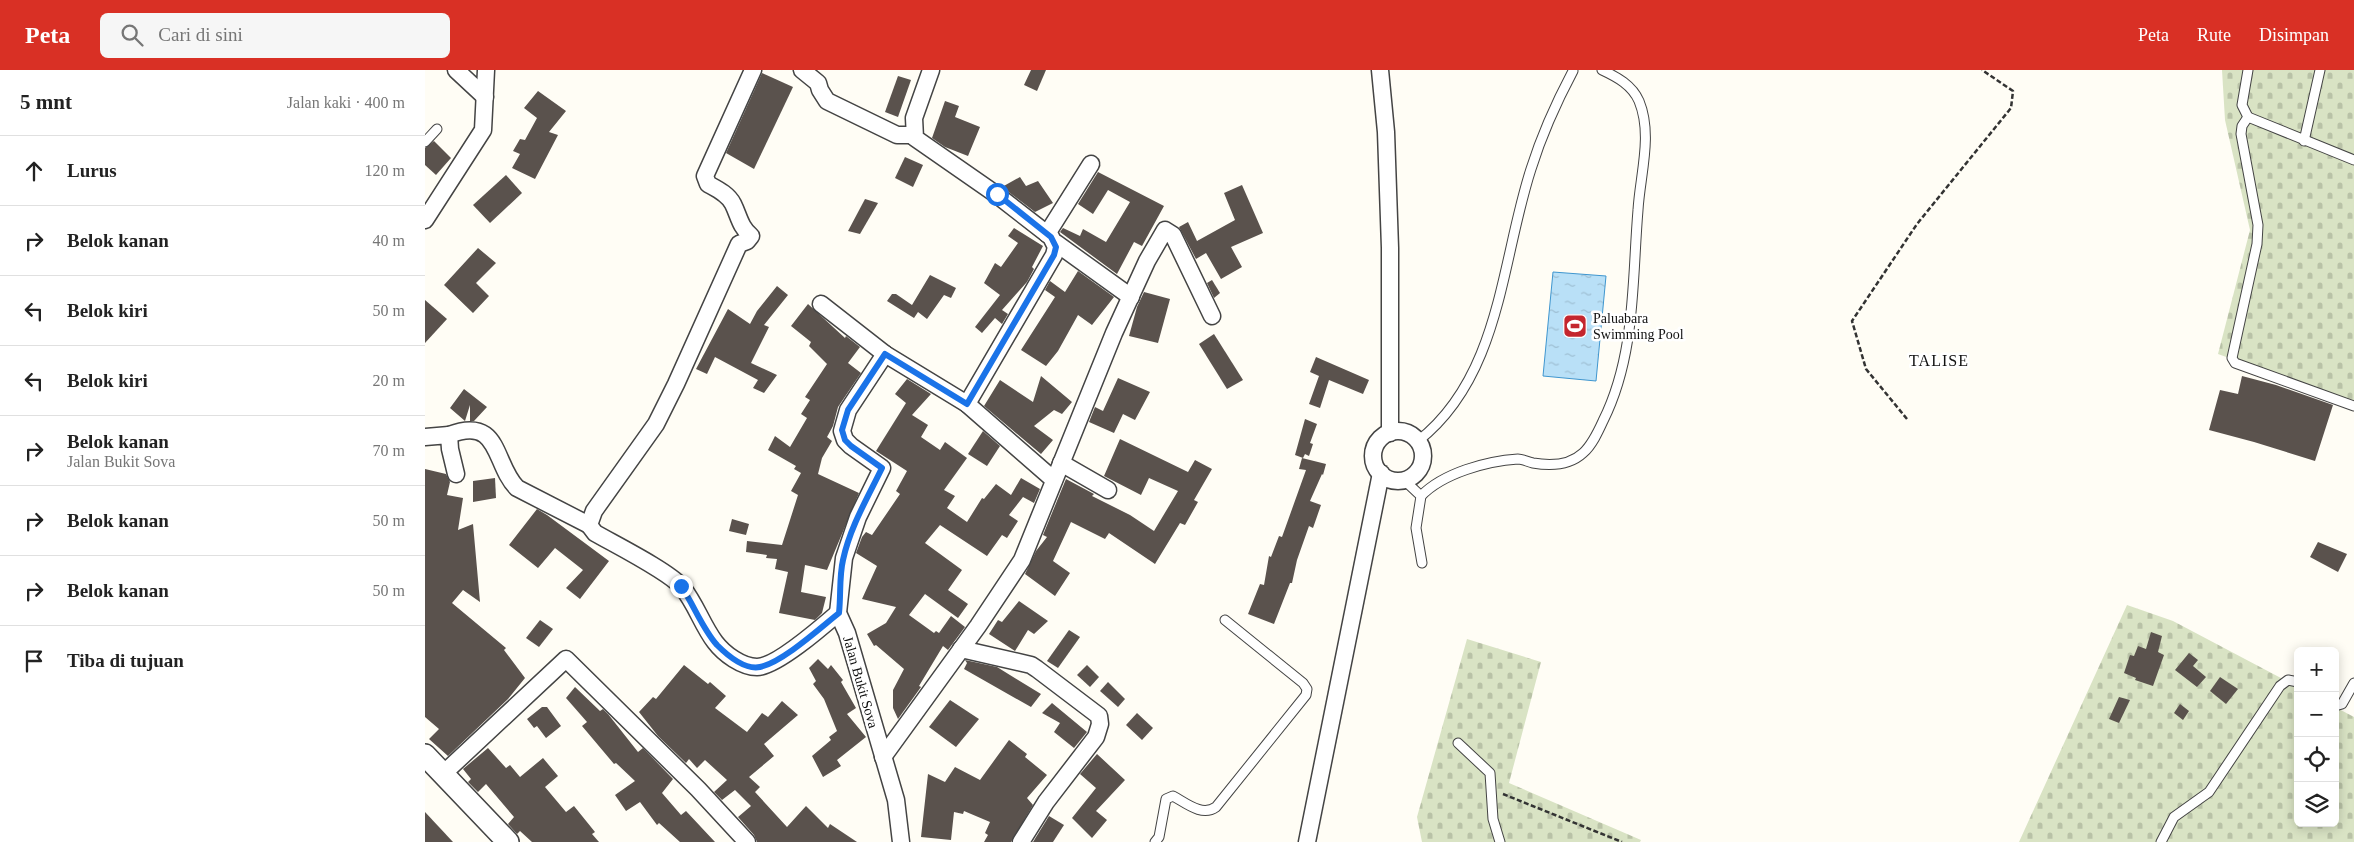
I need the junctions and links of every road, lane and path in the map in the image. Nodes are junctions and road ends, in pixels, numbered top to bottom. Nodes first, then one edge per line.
1 (456, 70) edge
2 (485, 70) edge
3 (753, 70) edge
4 (802, 70) edge
5 (931, 70) edge
6 (1381, 70) edge
7 (1602, 70) edge
8 (1982, 70) edge
9 (2248, 70) edge
10 (2320, 70) edge
11 (1575, 71) edge
12 (485, 97) junction
13 (2248, 117) junction
14 (437, 129) dead end
15 (914, 135) junction
16 (2304, 141) junction
17 (425, 142) edge
18 (2354, 160) edge
19 (1091, 164) dead end
20 (425, 220) edge
21 (1051, 239) junction
22 (1131, 297) junction
23 (821, 304) dead end
24 (1211, 316) dead end
25 (885, 354) junction
26 (967, 404) junction
27 (2354, 406) edge
28 (1907, 419) dead end
29 (1389, 432) junction
30 (449, 434) junction
31 (425, 438) edge
32 (1418, 441) junction
33 (1061, 463) junction
34 (456, 474) dead end
35 (1381, 474) junction
36 (1054, 480) junction
37 (1403, 480) junction
38 (1108, 490) dead end
39 (1421, 496) junction
40 (589, 526) junction
41 (1422, 563) dead end
42 (839, 613) junction
43 (1225, 620) dead end
44 (961, 649) junction
45 (2294, 681) edge
46 (2354, 683) edge
47 (2339, 705) edge
48 (1458, 743) dead end
49 (425, 755) edge
50 (883, 757) junction
51 (443, 774) junction
52 (1490, 789) junction
53 (508, 842) edge
54 (747, 842) edge
55 (901, 842) edge
56 (1021, 842) edge
57 (1155, 842) edge
58 (1307, 842) edge
59 (1500, 842) edge
60 (1622, 842) edge
61 (2161, 842) edge

1 - 12 street
2 - 12 street
3 - 40 street
4 - 15 street
5 - 15 street
6 - 29 street
7 - 39 lane
8 - 28 path
9 - 13 lane
10 - 16 lane
11 - 32 lane
12 - 20 street
13 - 16 lane
13 - 27 lane
14 - 17 lane
15 - 21 street
16 - 18 lane
19 - 21 street
21 - 22 street
21 - 26 street
22 - 24 street
22 - 33 street
23 - 25 street
25 - 26 street
25 - 42 street, Jalan Bukit Sova
26 - 36 street
29 - 32 street
29 - 35 street
30 - 31 street
30 - 34 street
30 - 40 street
32 - 37 street
33 - 36 street
33 - 38 street
35 - 37 street
35 - 58 street
36 - 44 street
37 - 39 lane
39 - 41 lane
40 - 42 street
42 - 50 street, Jalan Bukit Sova
43 - 57 lane
44 - 50 street
44 - 56 street
45 - 61 lane
46 - 47 lane
48 - 52 lane
49 - 51 street
50 - 55 street, Jalan Bukit Sova
51 - 53 street
51 - 54 street
52 - 59 lane
52 - 60 path

